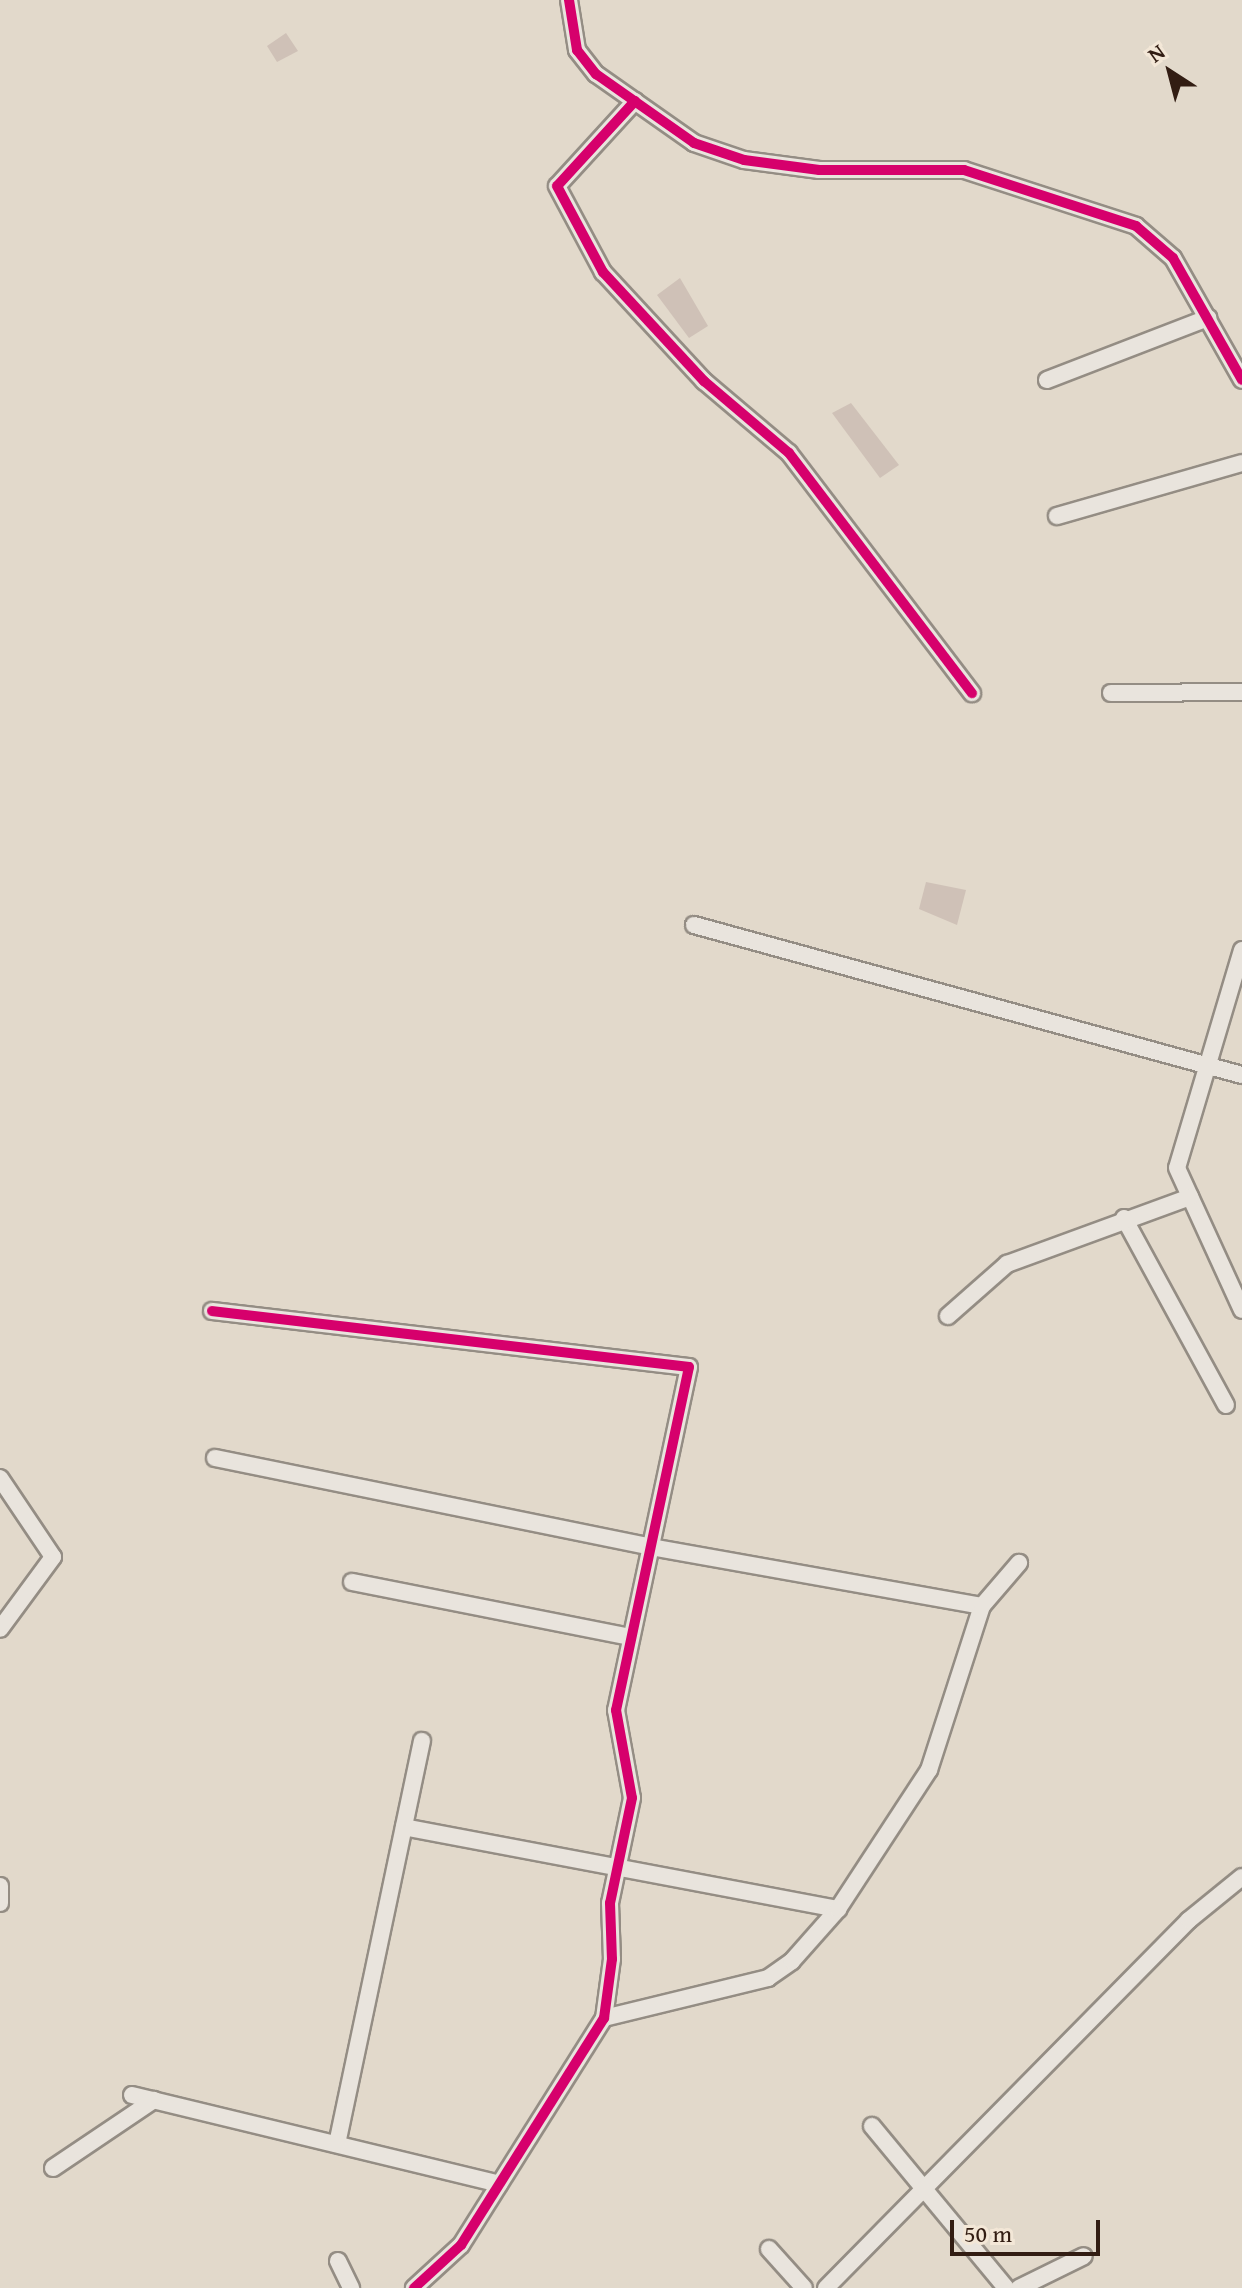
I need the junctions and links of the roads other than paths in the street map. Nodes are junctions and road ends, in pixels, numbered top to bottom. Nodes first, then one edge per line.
1 (569, 0) edge
2 (635, 101) junction
3 (1208, 318) junction
4 (1047, 380) dead end
5 (1242, 380) edge
6 (1242, 463) edge
7 (1057, 516) dead end
8 (1242, 692) edge
9 (972, 693) dead end
10 (1111, 693) dead end
11 (694, 925) dead end
12 (1242, 950) edge
13 (1207, 1066) junction
14 (1242, 1075) edge
15 (1190, 1197) junction
16 (1124, 1218) junction
17 (1242, 1310) edge
18 (212, 1311) dead end
19 (948, 1316) dead end
20 (1226, 1405) dead end
21 (215, 1458) dead end
22 (0, 1478) edge
23 (651, 1547) junction
24 (1019, 1563) dead end
25 (352, 1582) dead end
26 (982, 1606) junction
27 (0, 1629) edge
28 (631, 1637) junction
29 (422, 1741) dead end
30 (404, 1827) junction
31 (617, 1867) junction
32 (1242, 1877) edge
33 (0, 1886) edge
34 (0, 1903) edge
35 (838, 1909) junction
36 (604, 2018) junction
37 (132, 2095) dead end
38 (154, 2100) junction
39 (872, 2126) dead end
40 (337, 2144) junction
41 (53, 2168) dead end
42 (499, 2184) junction
43 (924, 2188) junction
44 (769, 2249) dead end
45 (1084, 2256) dead end
46 (338, 2261) dead end
47 (351, 2288) edge
48 (414, 2288) edge
49 (804, 2288) edge
50 (826, 2288) edge
51 (1006, 2288) edge
52 (1019, 2288) edge

1 - 2 street
2 - 3 street
2 - 9 street
3 - 4 street
3 - 5 street
6 - 7 street
8 - 10 street
11 - 13 street
12 - 13 street
13 - 14 street
13 - 15 street
15 - 16 street
15 - 17 street
16 - 19 street
16 - 20 street
18 - 23 street
21 - 23 street
22 - 27 street
23 - 26 street
23 - 28 street
24 - 26 street
25 - 28 street
26 - 35 street
28 - 31 street
29 - 30 street
30 - 31 street
30 - 40 street
31 - 35 street
31 - 36 street
32 - 43 street
33 - 34 street
35 - 36 street
36 - 42 street
37 - 38 street
38 - 40 street
38 - 41 street
39 - 43 street
40 - 42 street
42 - 48 street
43 - 50 street
43 - 51 street
44 - 49 street
45 - 52 street
46 - 47 street

